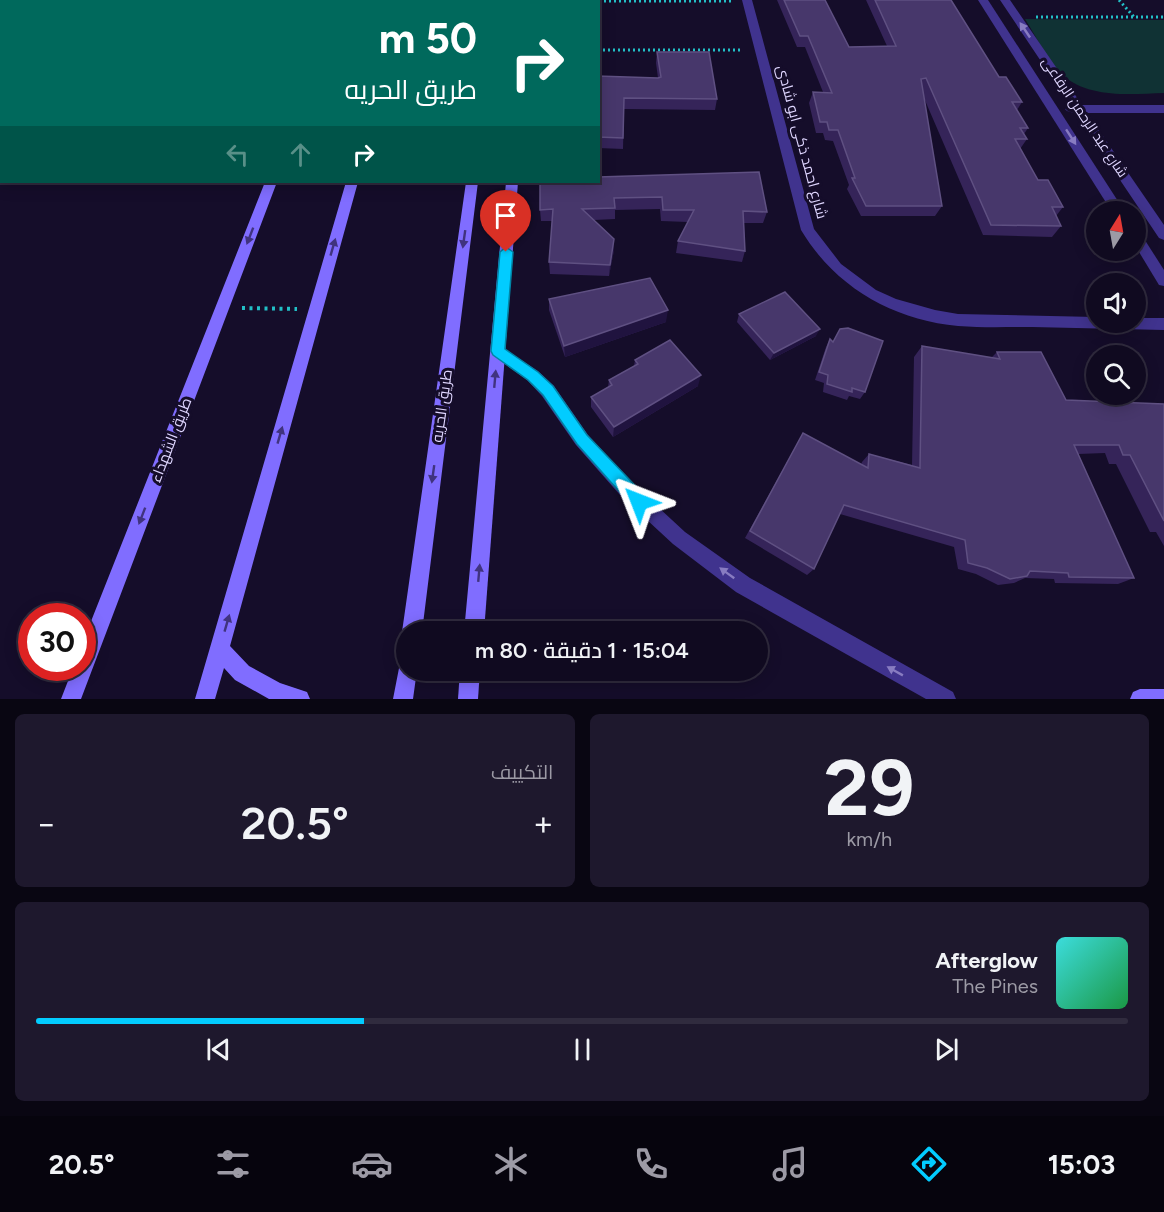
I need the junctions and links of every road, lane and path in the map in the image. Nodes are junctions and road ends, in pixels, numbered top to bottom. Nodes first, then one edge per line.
1 (747, 0) edge
2 (983, 0) edge
3 (1005, 0) edge
4 (1119, 0) edge
5 (600, 1) edge
6 (1017, 17) junction
7 (1134, 17) junction
8 (1164, 17) edge
9 (600, 50) edge
10 (760, 50) junction
11 (1164, 108) edge
12 (1053, 109) junction
13 (1079, 109) junction
14 (271, 183) edge
15 (352, 183) edge
16 (472, 183) edge
17 (512, 183) edge
18 (1112, 201) edge
19 (1164, 235) edge
20 (1146, 253) edge
21 (1164, 281) edge
22 (222, 307) junction
23 (316, 309) junction
24 (1164, 324) edge
25 (498, 351) junction
26 (413, 621) edge
27 (475, 621) edge
28 (219, 649) junction
29 (405, 681) edge
30 (469, 681) edge
31 (71, 699) edge
32 (205, 699) edge
33 (300, 699) edge
34 (403, 699) edge
35 (468, 699) edge
36 (946, 699) edge
37 (1140, 699) edge
38 (1164, 699) edge

1 - 5 path
1 - 10 street, شارع احمد ذكى ابو شادى
2 - 12 street, شارع عبد الرحمن الرفاعى
3 - 6 street, شارع عبد الرحمن الرفاعى
4 - 7 path
6 - 7 path
13 -> 6 street, شارع عبد الرحمن الرفاعى
7 - 8 path
9 - 10 path
10 - 24 street, شارع احمد ذكى ابو شادى
11 - 13 street
12 - 13 street
12 -> 18 street, شارع عبد الرحمن الرفاعى
13 - 19 street, شارع عبد الرحمن الرفاعى
14 -> 22 street, طريق الشهداء
23 -> 15 street
16 -> 26 street, طريق الحريه
17 - 25 street
20 - 21 street
22 - 23 path
22 -> 31 street, طريق الشهداء
28 -> 23 street
27 -> 25 street
36 -> 25 street
28 - 32 street
28 - 33 street
29 - 34 street
30 - 35 street
37 - 38 street

